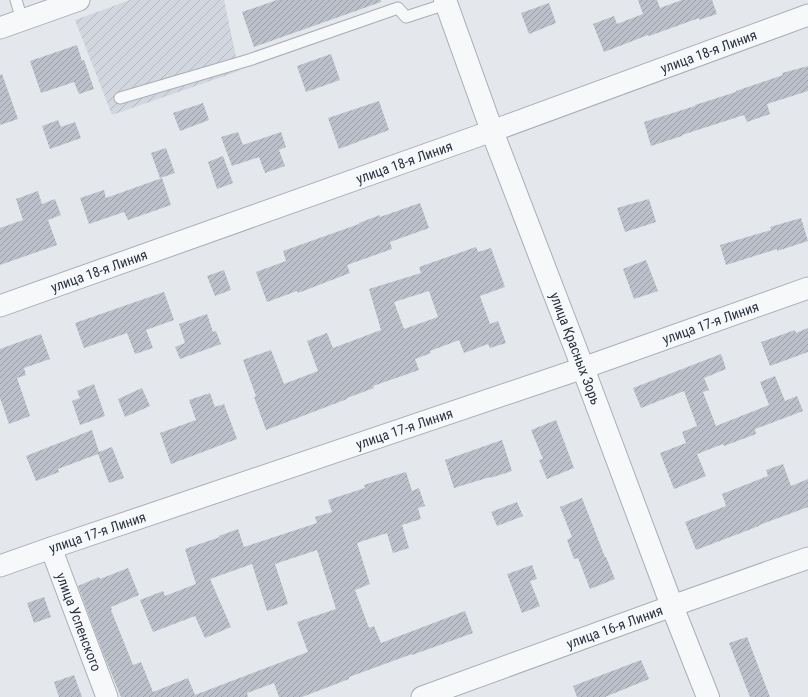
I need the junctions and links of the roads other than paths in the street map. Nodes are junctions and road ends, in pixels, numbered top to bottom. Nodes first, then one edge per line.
1 (16, 0) edge
2 (78, 0) edge
3 (445, 2) edge
4 (808, 15) edge
5 (22, 20) junction
6 (0, 28) edge
7 (120, 98) dead end
8 (492, 131) junction
9 (808, 288) edge
10 (0, 306) edge
11 (583, 368) junction
12 (51, 548) junction
13 (808, 558) edge
14 (0, 566) edge
15 (672, 606) junction
16 (107, 697) edge
17 (422, 697) edge
18 (708, 697) edge

1 - 5 lane
2 - 5 street
3 - 7 lane
3 - 8 street, улица Красных Зорь
4 - 8 street, улица 18-я Линия
5 - 6 street
8 - 10 street, улица 18-я Линия
8 - 11 street, улица Красных Зорь
9 - 11 street, улица 17-я Линия
11 - 12 street, улица 17-я Линия
11 - 15 street, улица Красных Зорь
12 - 14 street, улица 17-я Линия
12 - 16 street, улица Успенского
13 - 15 street, улица 16-я Линия
15 - 17 street, улица 16-я Линия
15 - 18 street, улица Красных Зорь

